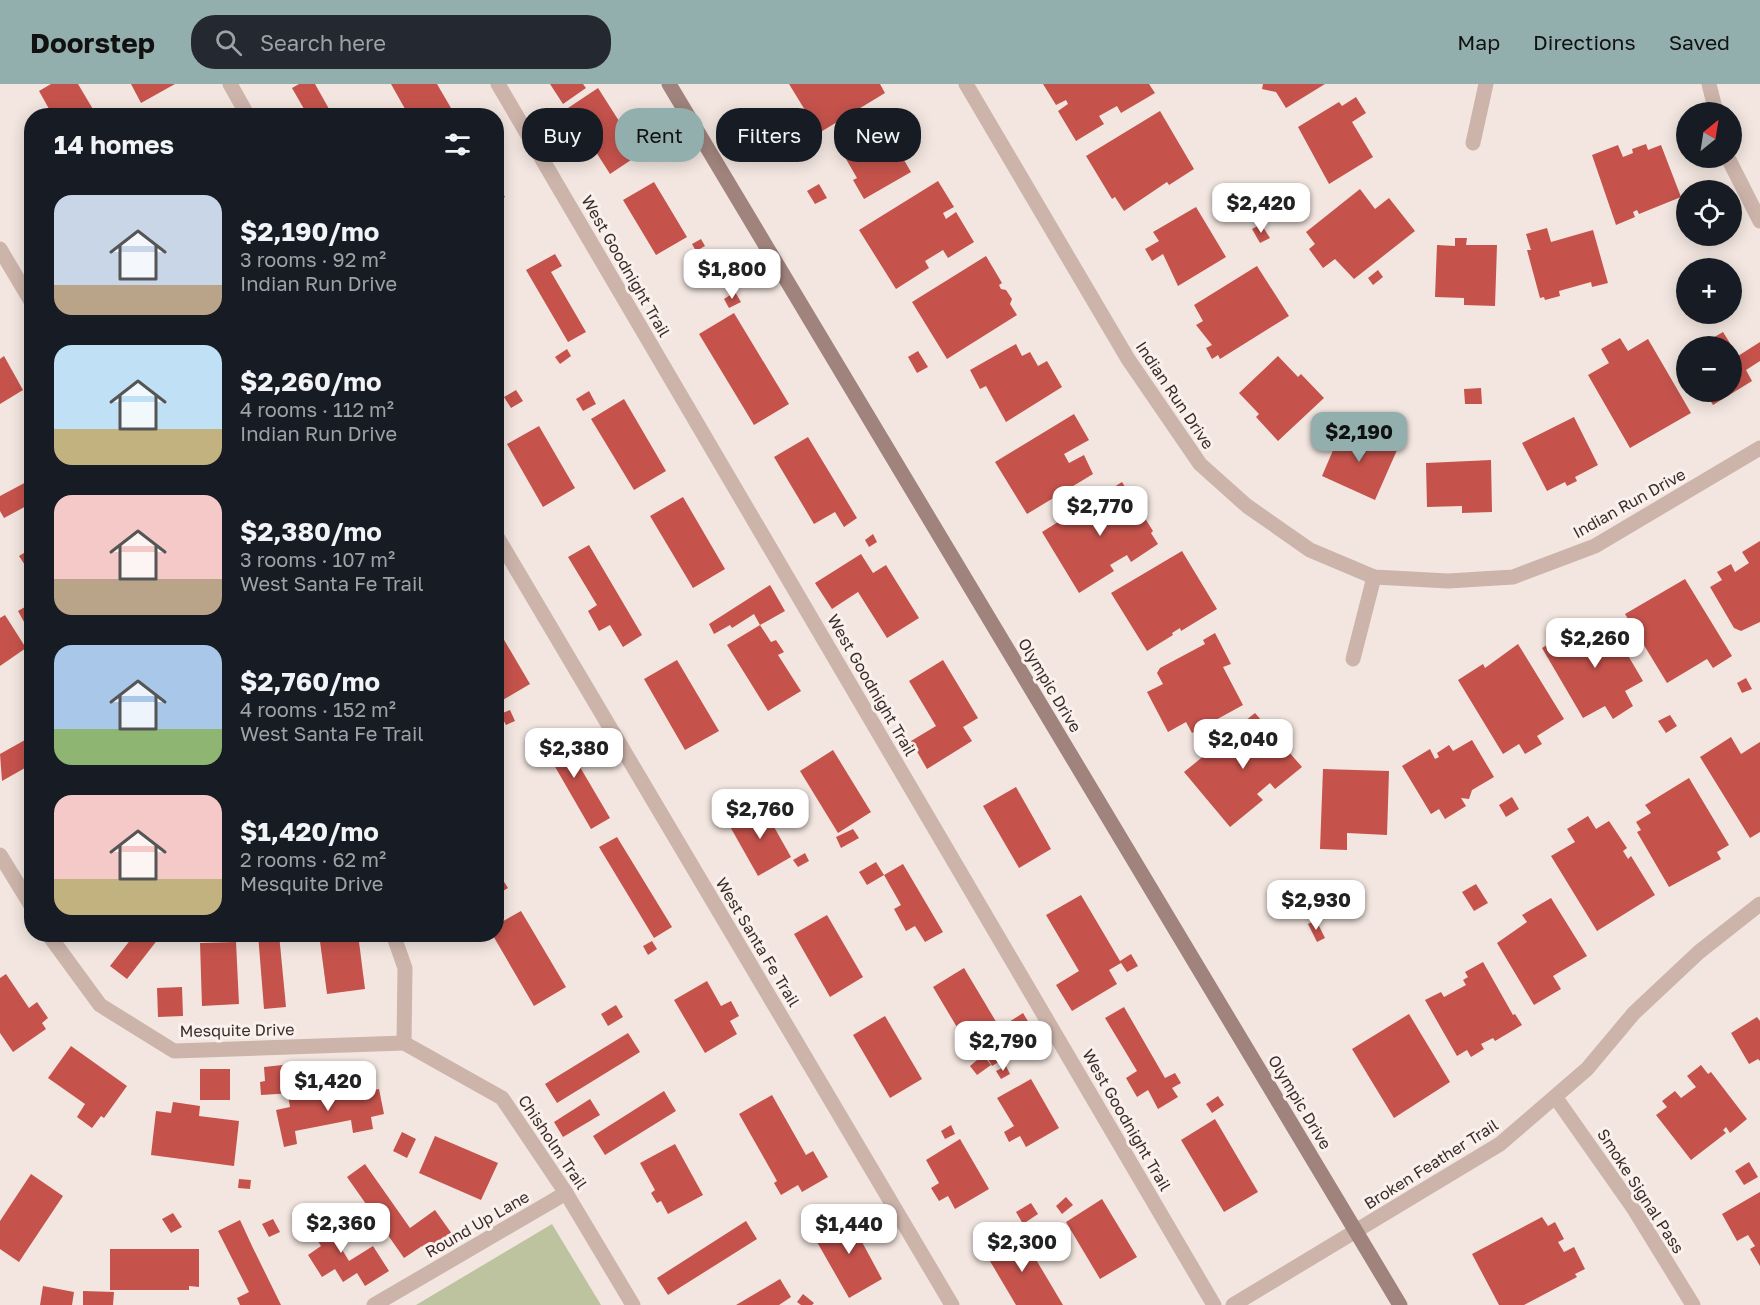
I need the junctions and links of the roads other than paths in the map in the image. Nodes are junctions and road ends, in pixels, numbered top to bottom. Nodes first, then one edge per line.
1 (230, 84) edge
2 (498, 84) edge
3 (669, 84) edge
4 (966, 84) edge
5 (1486, 84) edge
6 (1709, 84) edge
7 (1714, 102) edge
8 (244, 108) edge
9 (1473, 143) dead end
10 (1733, 168) edge
11 (1760, 221) edge
12 (0, 249) edge
13 (24, 290) edge
14 (1760, 448) edge
15 (504, 549) edge
16 (1374, 577) junction
17 (1353, 659) dead end
18 (0, 855) edge
19 (24, 894) edge
20 (1760, 904) edge
21 (54, 942) edge
22 (396, 942) edge
23 (404, 1043) junction
24 (1556, 1098) junction
25 (566, 1193) junction
26 (1356, 1233) junction
27 (374, 1305) edge
28 (633, 1305) edge
29 (952, 1305) edge
30 (1214, 1305) edge
31 (1233, 1305) edge
32 (1400, 1305) edge
33 (1693, 1305) edge

1 - 8 street
2 - 30 street, West Goodnight Trail
3 - 26 street, Olympic Drive
4 - 16 street, Indian Run Drive
5 - 9 street
6 - 7 street
10 - 11 street
12 - 13 street
14 - 16 street, Indian Run Drive
15 - 29 street, West Santa Fe Trail
16 - 17 street
18 - 19 street
20 - 24 street, Broken Feather Trail
21 - 23 street, Mesquite Drive
22 - 23 street
23 - 25 street, Chisholm Trail
24 - 26 street, Broken Feather Trail
24 - 33 street, Smoke Signal Pass
25 - 27 street, Round Up Lane
25 - 28 street, Chisholm Trail
26 - 31 street, Broken Feather Trail
26 - 32 street, Olympic Drive

